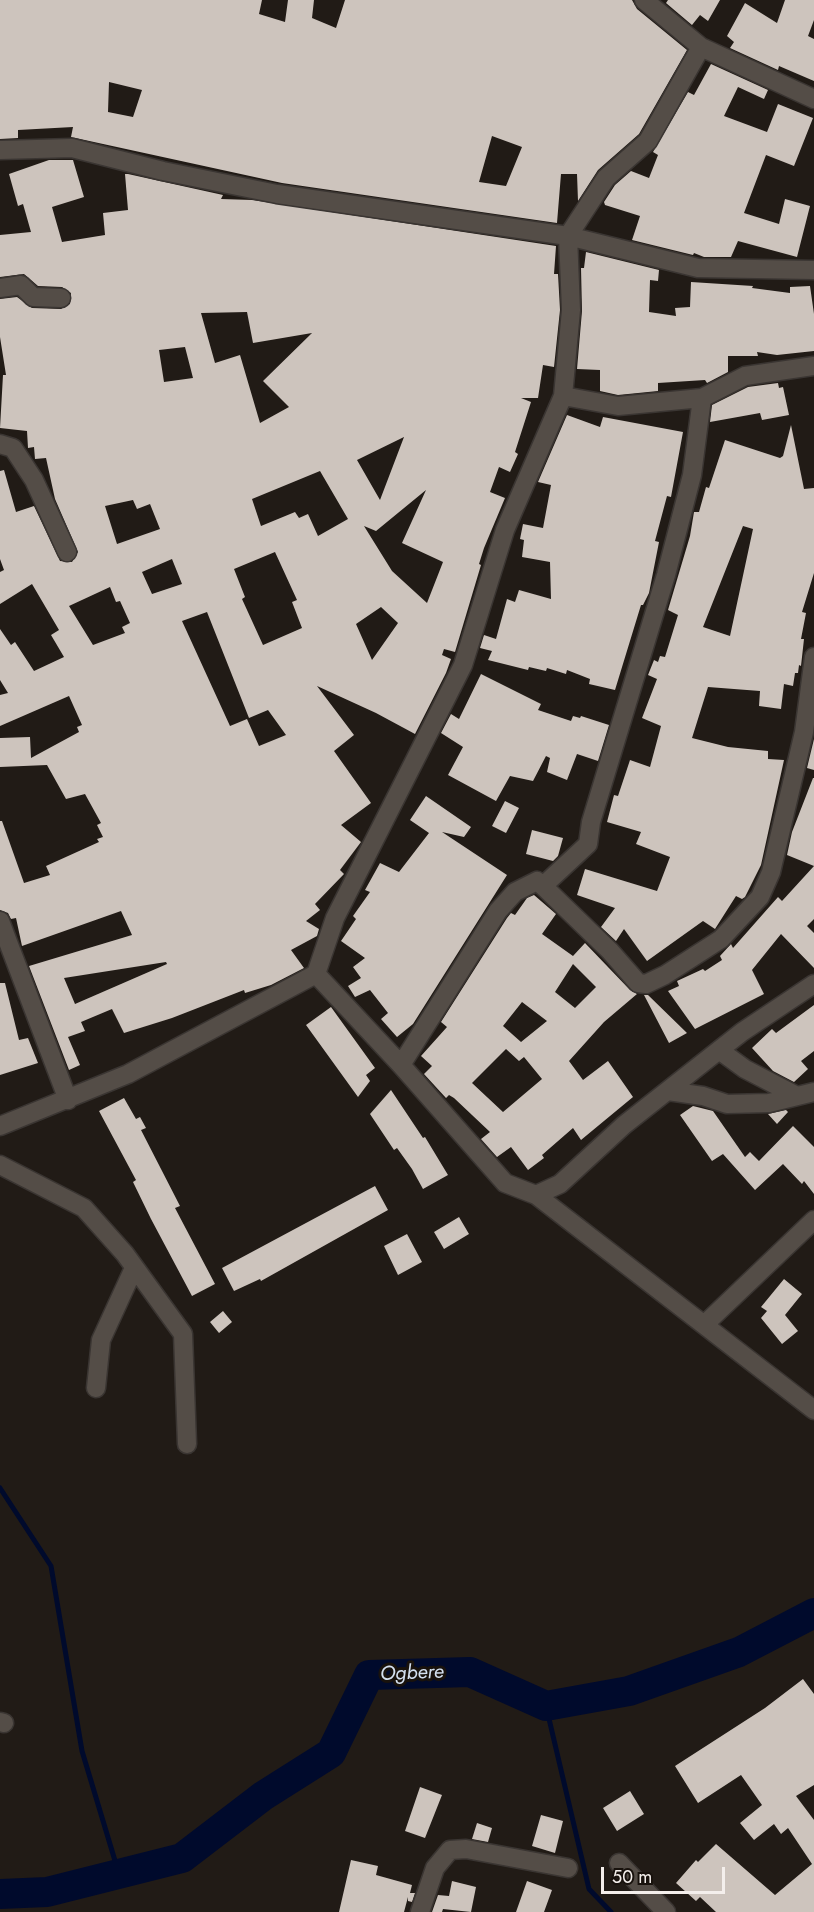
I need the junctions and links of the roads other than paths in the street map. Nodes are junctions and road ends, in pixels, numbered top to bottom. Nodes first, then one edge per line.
1 (644, 0) edge
2 (701, 46) junction
3 (814, 99) edge
4 (0, 150) edge
5 (568, 236) junction
6 (814, 270) edge
7 (0, 288) edge
8 (61, 298) dead end
9 (814, 366) edge
10 (563, 396) junction
11 (702, 398) junction
12 (0, 444) edge
13 (67, 552) dead end
14 (814, 657) edge
15 (543, 886) junction
16 (0, 921) edge
17 (316, 974) junction
18 (814, 984) edge
19 (719, 1050) junction
20 (401, 1065) junction
21 (668, 1091) junction
22 (805, 1094) edge
23 (68, 1100) junction
24 (0, 1126) edge
25 (0, 1165) edge
26 (536, 1195) junction
27 (814, 1220) edge
28 (134, 1268) junction
29 (705, 1324) junction
30 (96, 1388) dead end
31 (814, 1410) edge
32 (187, 1443) dead end
33 (619, 1863) dead end
34 (568, 1868) dead end
35 (420, 1912) edge
36 (666, 1912) edge

1 - 2 street
2 - 3 street
2 - 5 street
4 - 5 street
5 - 6 street
5 - 10 street
7 - 8 street
9 - 11 street
10 - 11 street
10 - 17 street
11 - 15 street
12 - 13 street
14 - 15 street
15 - 20 street
16 - 23 street
17 - 20 street
17 - 23 street
18 - 19 street
19 - 21 street
19 - 22 street
20 - 26 street
21 - 22 street
21 - 26 street
23 - 24 street
25 - 28 street
26 - 29 street
27 - 29 street
28 - 30 street
28 - 32 street
29 - 31 street
33 - 36 street
34 - 35 street

